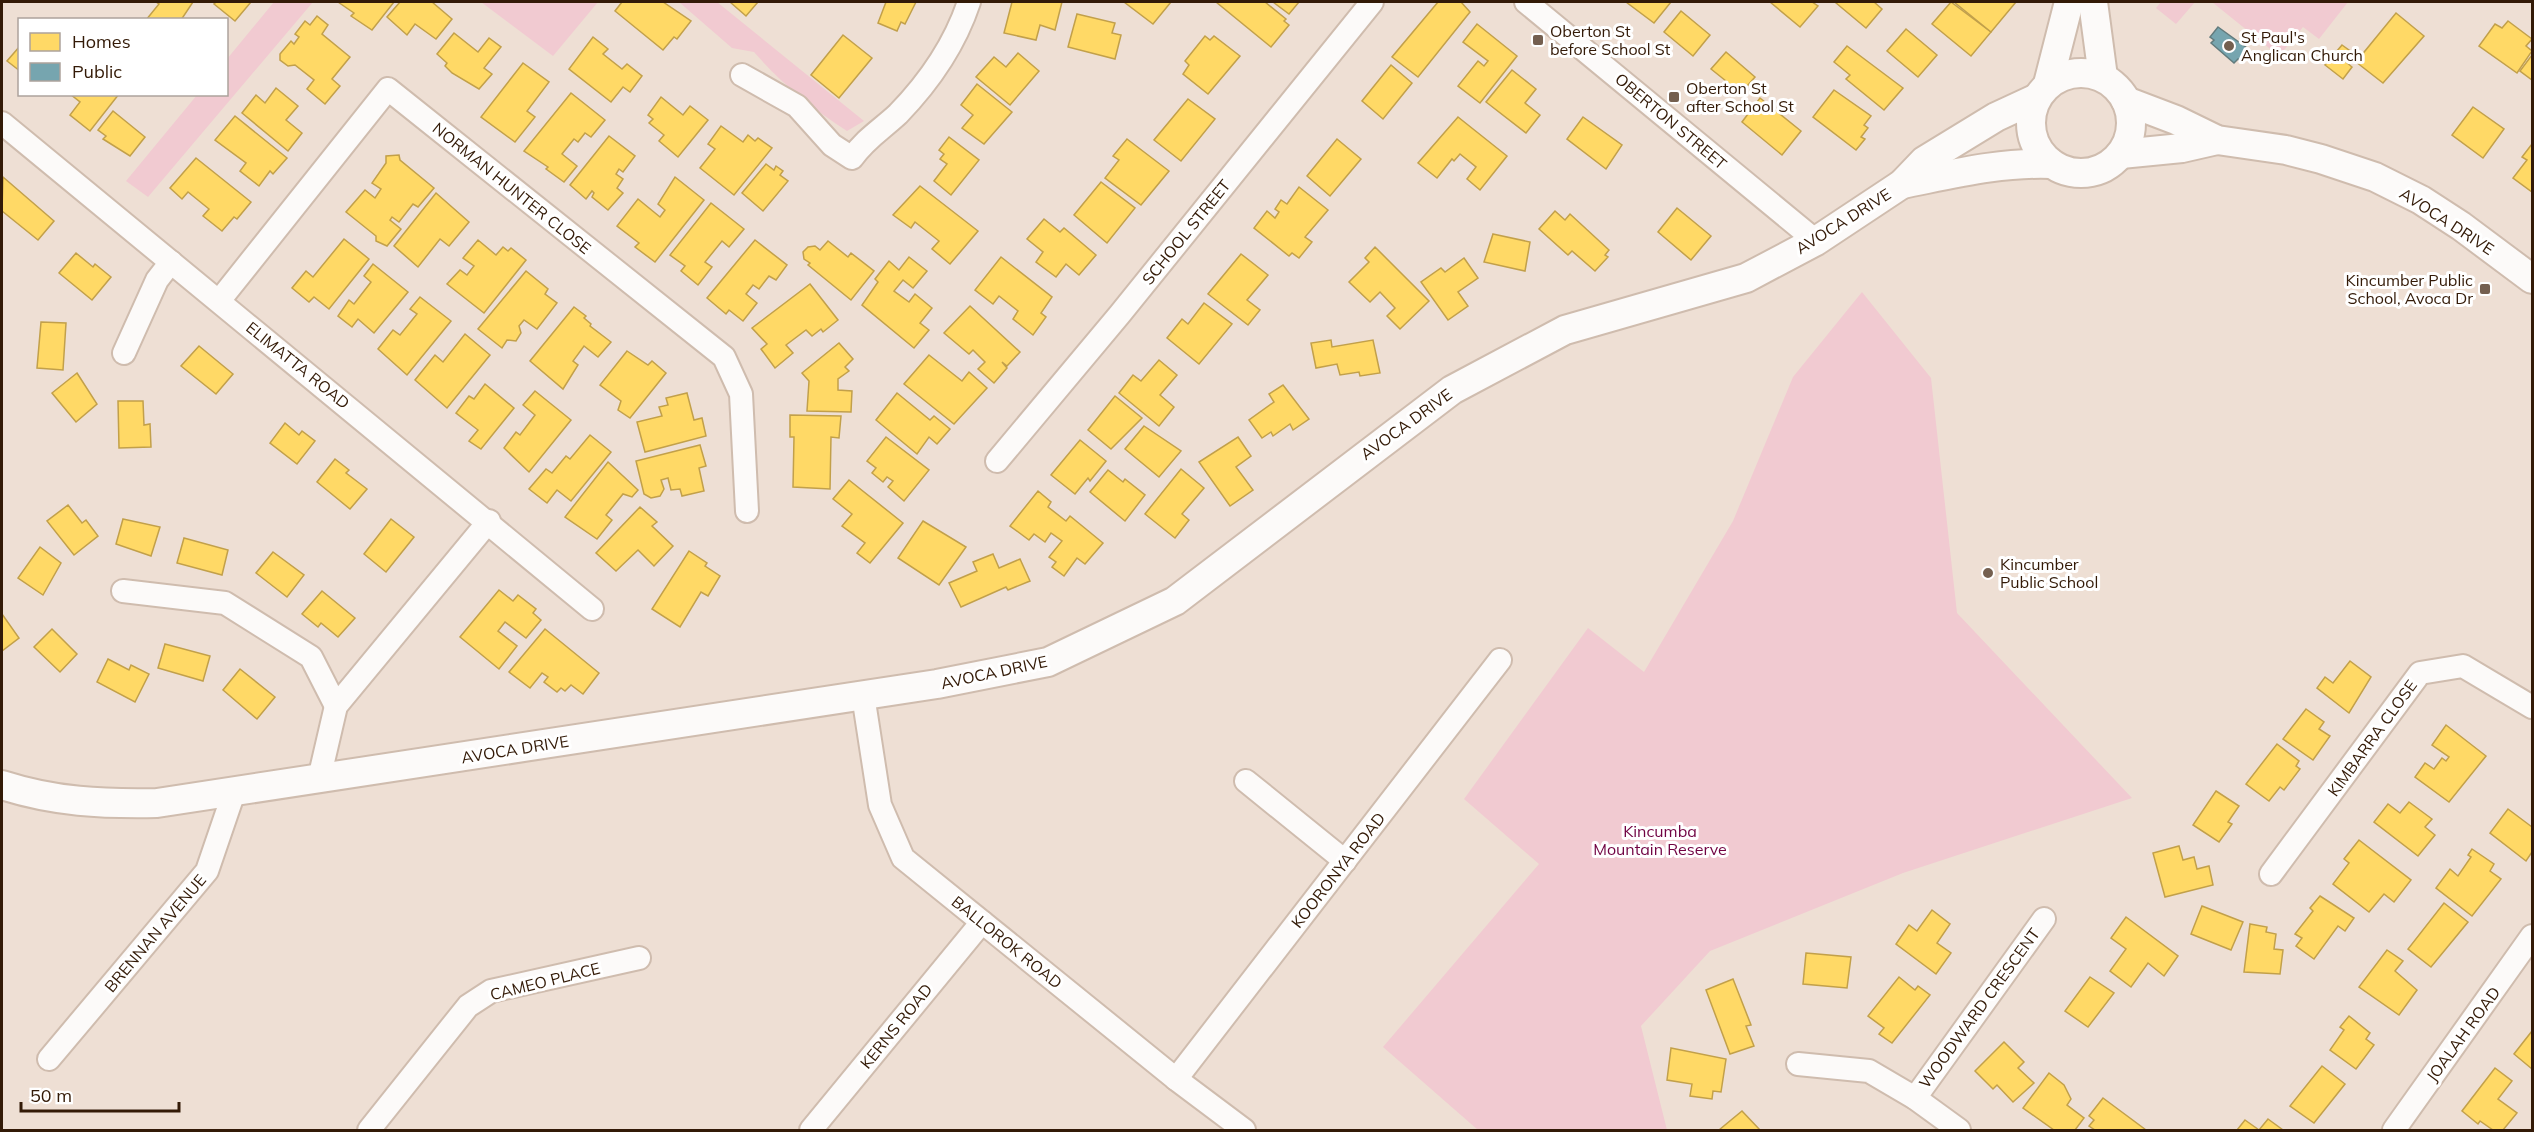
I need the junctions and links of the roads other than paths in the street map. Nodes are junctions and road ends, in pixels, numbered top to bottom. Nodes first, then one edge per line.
1 (969, 2) edge
2 (1372, 2) edge
3 (1526, 2) edge
4 (2069, 2) edge
5 (2093, 2) edge
6 (742, 75) dead end
7 (2103, 77) junction
8 (2042, 91) junction
9 (2126, 100) junction
10 (2, 125) edge
11 (2217, 140) junction
12 (2121, 154) junction
13 (2052, 164) junction
14 (1902, 184) junction
15 (1816, 241) junction
16 (171, 262) junction
17 (2532, 279) edge
18 (219, 301) junction
19 (124, 353) dead end
20 (997, 461) dead end
21 (747, 511) dead end
22 (489, 521) junction
23 (123, 591) dead end
24 (592, 609) dead end
25 (1500, 660) dead end
26 (863, 695) junction
27 (336, 706) junction
28 (2532, 707) edge
29 (319, 779) junction
30 (1246, 781) dead end
31 (2, 786) edge
32 (234, 792) junction
33 (1345, 861) junction
34 (2271, 874) dead end
35 (2044, 919) dead end
36 (982, 922) junction
37 (2532, 936) edge
38 (639, 958) dead end
39 (49, 1059) dead end
40 (1798, 1064) dead end
41 (1176, 1079) junction
42 (1915, 1098) junction
43 (2402, 1128) edge
44 (369, 1131) edge
45 (810, 1131) edge
46 (1244, 1131) edge
47 (1959, 1131) edge

1 - 6 street
2 - 20 street, SCHOOL STREET
3 - 15 street, OBERTON STREET
4 - 8 main road
5 - 7 main road
7 - 8 main road
7 - 9 main road
8 - 13 main road
8 - 14 main road, AVOCA DRIVE
9 - 11 main road, AVOCA DRIVE
9 - 12 main road
10 - 16 street, ELIMATTA ROAD
11 - 12 main road, AVOCA DRIVE
11 - 17 main road, AVOCA DRIVE
12 - 13 main road
13 - 14 main road, AVOCA DRIVE
14 - 15 main road, AVOCA DRIVE
15 - 26 main road, AVOCA DRIVE
16 - 18 street, ELIMATTA ROAD
16 - 19 street
18 - 21 street, NORMAN HUNTER CLOSE
18 - 22 street, ELIMATTA ROAD
22 - 24 street, ELIMATTA ROAD
22 - 27 street
23 - 27 street
25 - 33 street, KOORONYA ROAD
26 - 29 main road, AVOCA DRIVE
26 - 36 street, BALLOROK ROAD
27 - 29 street
28 - 34 street, KIMBARRA CLOSE
29 - 32 main road, AVOCA DRIVE
30 - 33 street
31 - 32 main road, AVOCA DRIVE
32 - 39 street, BRENNAN AVENUE
33 - 41 street, KOORONYA ROAD
35 - 42 street, WOODWARD CRESCENT
36 - 41 street, BALLOROK ROAD
36 - 45 street, KERNS ROAD
37 - 43 street, JOALAH ROAD
38 - 44 street, CAMEO PLACE
40 - 42 street
41 - 46 street, BALLOROK ROAD
42 - 47 street

